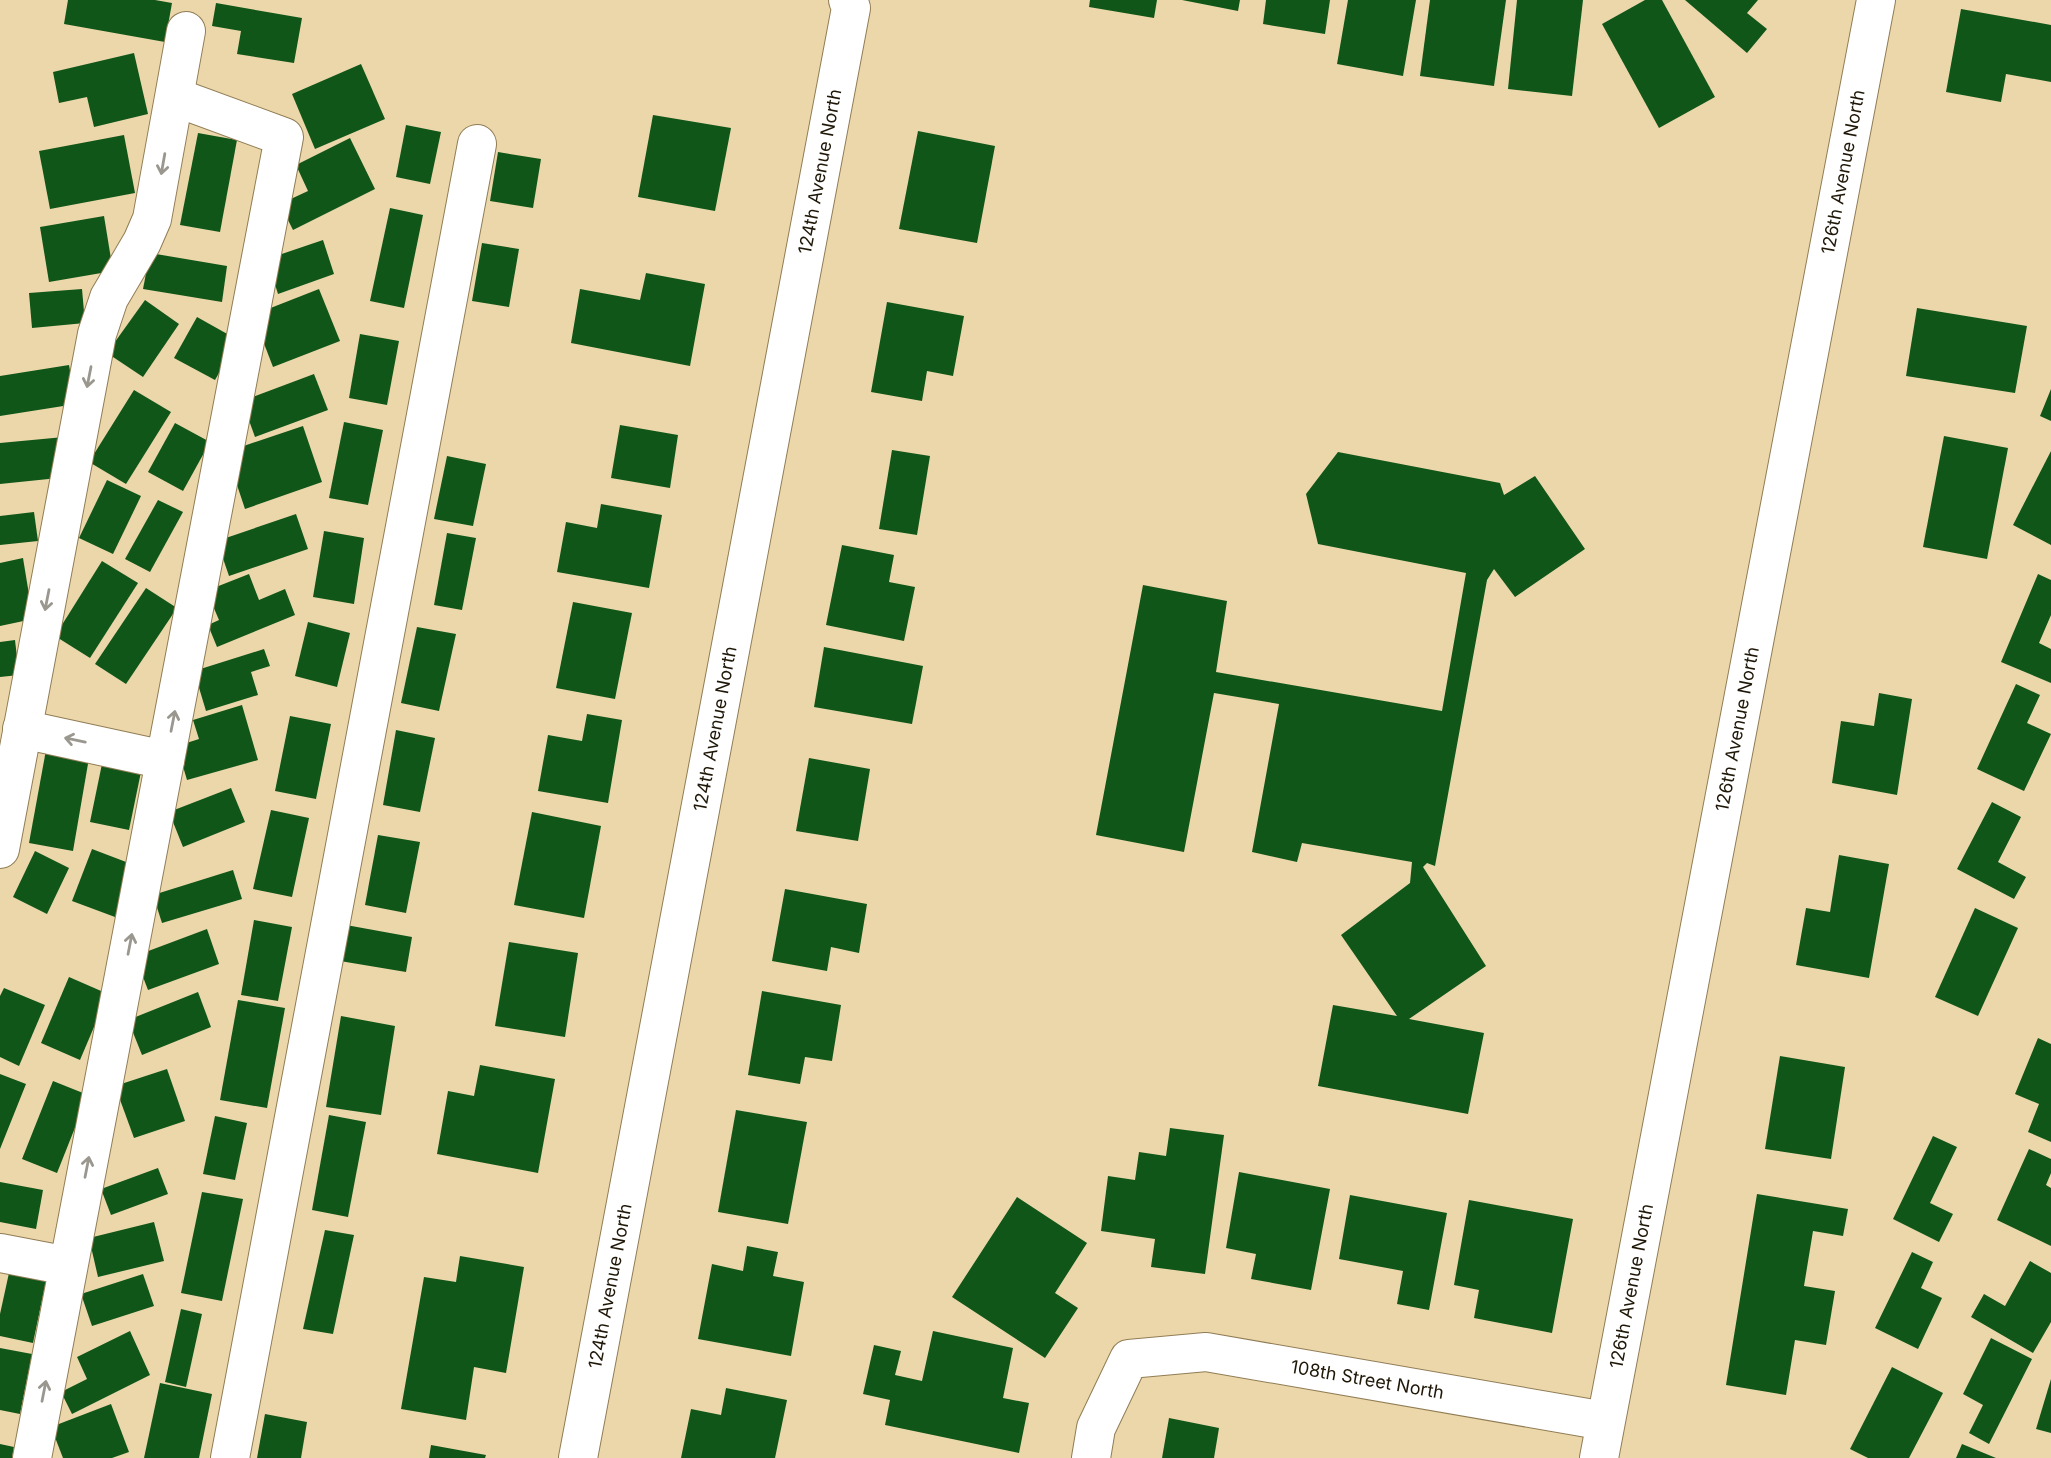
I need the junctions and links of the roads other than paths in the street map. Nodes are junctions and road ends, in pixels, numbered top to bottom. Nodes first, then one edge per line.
1 (1876, 0) edge
2 (853, 3) edge
3 (186, 31) dead end
4 (175, 97) junction
5 (477, 144) dead end
6 (23, 729) junction
7 (165, 760) junction
8 (0, 849) edge
9 (0, 1253) edge
10 (68, 1266) junction
11 (1602, 1440) edge
12 (32, 1458) edge
13 (230, 1458) edge
14 (578, 1458) edge
15 (1090, 1458) edge

1 - 11 street, 126th Avenue North
2 - 14 street, 124th Avenue North
3 - 4 street
4 -> 6 street
7 -> 4 street
5 - 13 street
7 -> 6 street
6 - 8 street
10 -> 7 street
9 - 10 street
12 -> 10 street
11 - 15 street, 108th Street North

